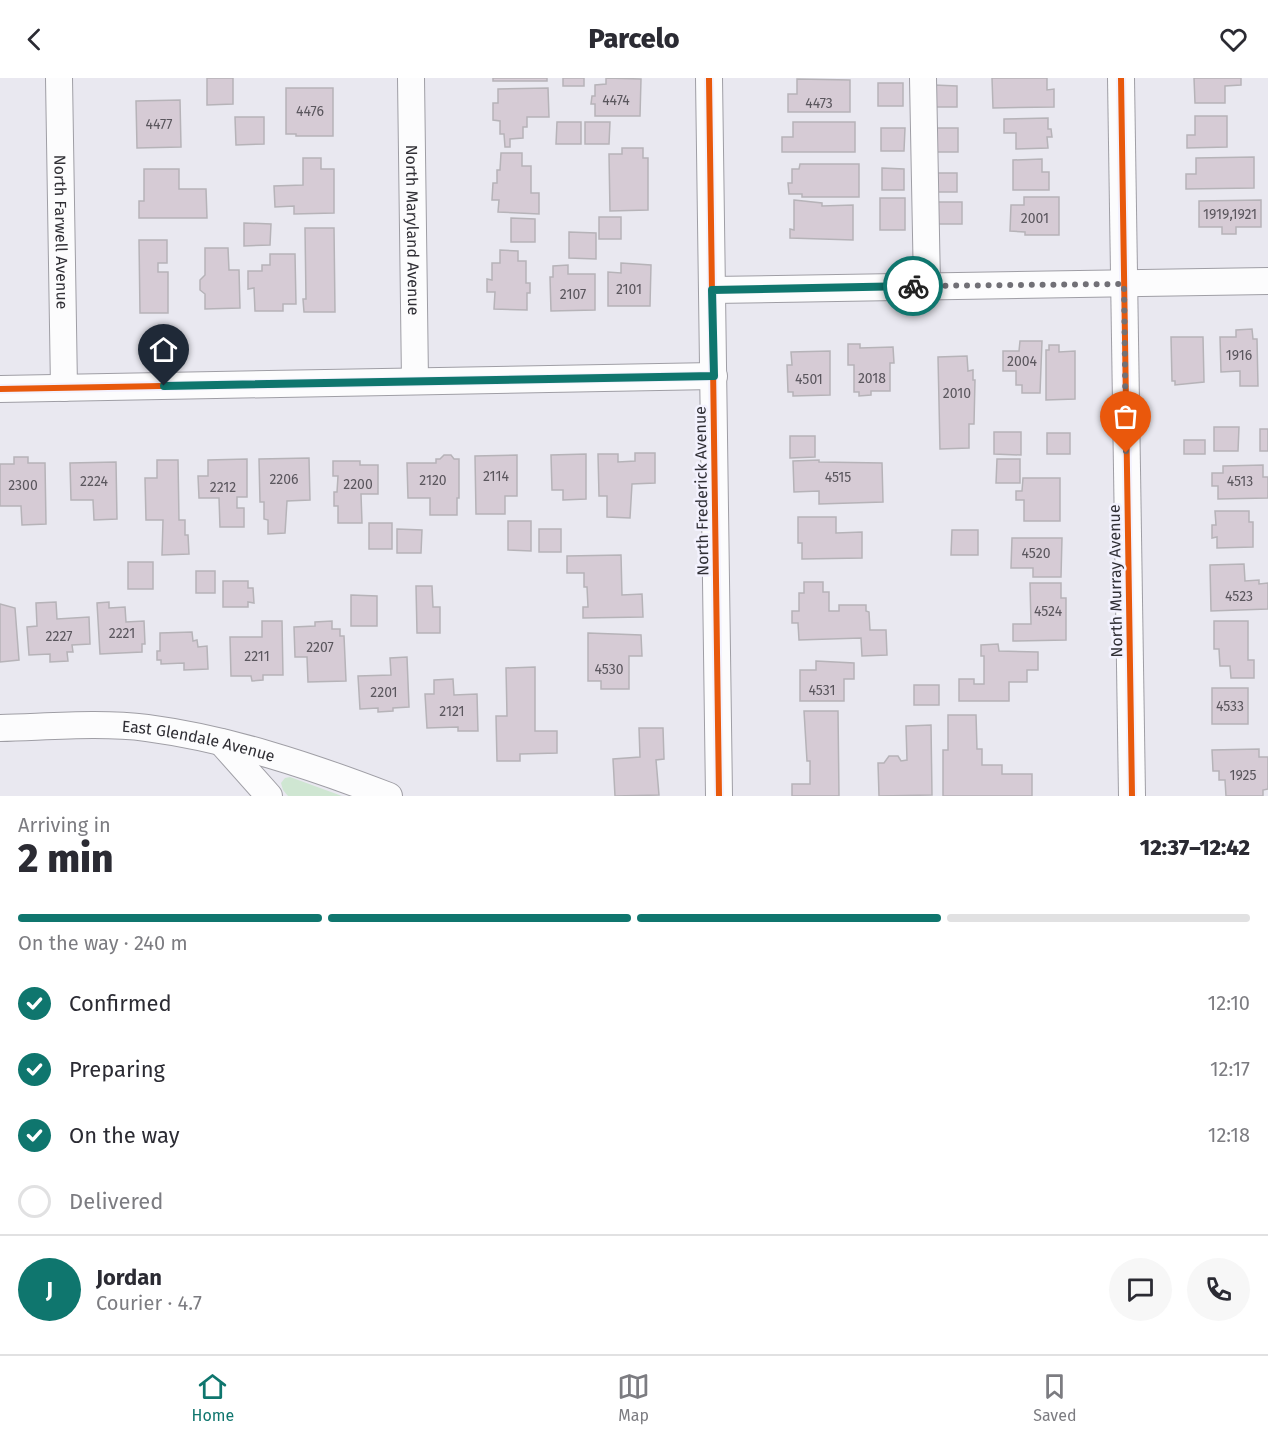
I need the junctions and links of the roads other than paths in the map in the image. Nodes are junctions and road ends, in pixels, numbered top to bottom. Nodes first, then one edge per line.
1 (59, 78) edge
2 (411, 78) edge
3 (709, 78) edge
4 (923, 78) edge
5 (1121, 78) edge
6 (1268, 281) edge
7 (1124, 284) junction
8 (927, 286) junction
9 (712, 290) junction
10 (714, 376) junction
11 (415, 381) junction
12 (64, 388) junction
13 (0, 389) edge
14 (0, 728) edge
15 (221, 742) junction
16 (269, 796) edge
17 (389, 796) edge
18 (719, 796) edge
19 (1132, 796) edge

1 - 12 street, North Farwell Avenue
2 - 11 street, North Maryland Avenue
3 - 9 street, North Frederick Avenue
4 - 8 street
5 - 7 street, North Murray Avenue
6 - 7 street
7 - 8 street
7 - 19 street, North Murray Avenue
8 - 9 street
9 - 10 street, North Frederick Avenue
10 - 11 street
10 - 18 street, North Frederick Avenue
11 - 12 street
12 - 13 street
14 - 15 street, East Glendale Avenue
15 - 16 street
15 - 17 street, East Glendale Avenue

